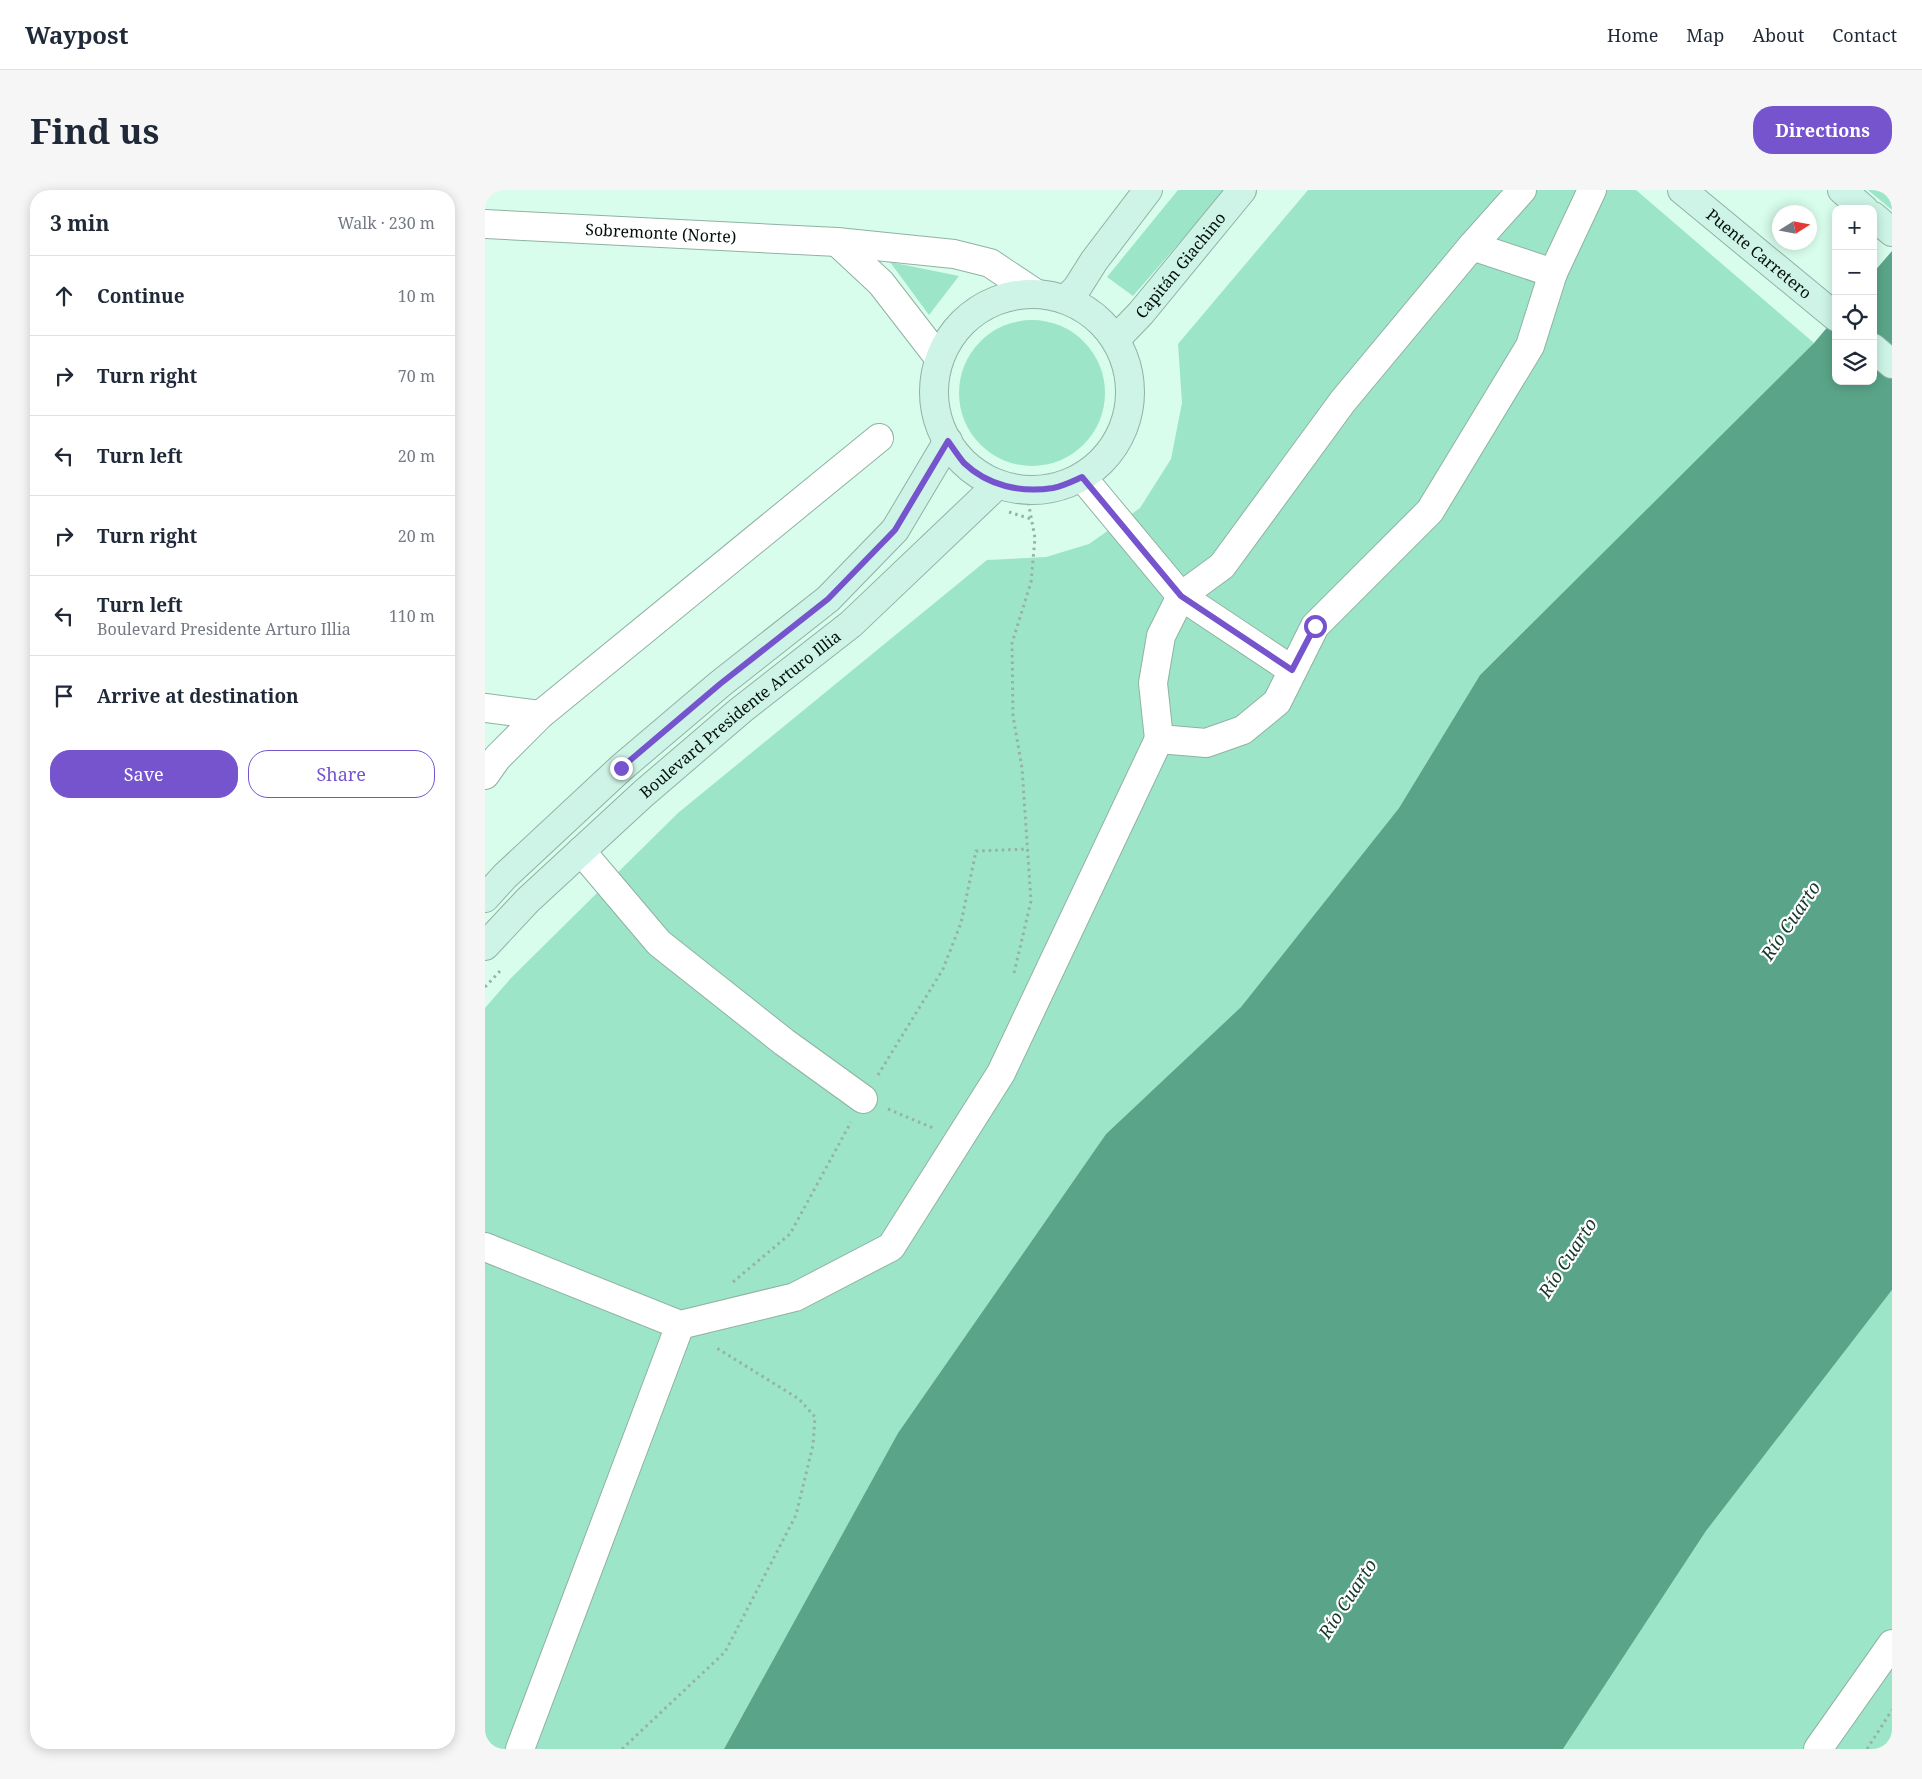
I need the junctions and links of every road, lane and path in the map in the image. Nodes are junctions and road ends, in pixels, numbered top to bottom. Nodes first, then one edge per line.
1 (1148, 190) edge
2 (1242, 190) edge
3 (1522, 190) edge
4 (1592, 190) edge
5 (1682, 190) edge
6 (1842, 190) edge
7 (1859, 205) edge
8 (1877, 219) edge
9 (485, 224) edge
10 (1892, 232) edge
11 (837, 242) junction
12 (1472, 246) junction
13 (1553, 273) junction
14 (1035, 293) junction
15 (1066, 299) junction
16 (1832, 314) edge
17 (1116, 339) junction
18 (1877, 351) edge
19 (939, 358) junction
20 (1892, 364) edge
21 (879, 438) dead end
22 (948, 441) junction
23 (1082, 477) junction
24 (998, 484) junction
25 (1027, 490) junction
26 (1181, 596) junction
27 (1292, 670) junction
28 (485, 708) edge
29 (540, 715) junction
30 (1159, 739) junction
31 (485, 775) edge
32 (1028, 849) junction
33 (581, 851) junction
34 (485, 898) edge
35 (485, 946) edge
36 (1014, 974) dead end
37 (863, 1099) junction
38 (939, 1128) dead end
39 (485, 1247) edge
40 (731, 1283) dead end
41 (680, 1325) junction
42 (1892, 1644) edge
43 (1892, 1710) edge
44 (520, 1749) edge
45 (622, 1749) edge
46 (1818, 1749) edge
47 (1867, 1749) edge

1 - 15 main road
2 - 17 main road, Capitán Giachino
3 - 12 street
4 - 13 street
5 - 16 main road, Puente Carretero
6 - 7 main road
8 - 10 main road
9 - 11 street, Sobremonte (Norte)
11 - 14 street, Sobremonte (Norte)
11 - 19 street
12 - 13 street
12 - 26 street
13 - 27 street
14 - 15 main road
14 - 19 main road
15 - 17 main road
17 - 23 main road
18 - 20 main road
19 - 22 main road
21 - 29 street
22 - 24 main road
22 - 34 main road, Boulevard Presidente Arturo Illia
23 - 25 main road
23 - 26 street
24 - 25 main road
24 - 33 main road, Boulevard Presidente Arturo Illia
25 - 32 path
26 - 27 street
26 - 30 street
27 - 30 street
28 - 29 street
29 - 31 street
30 - 41 street
32 - 36 path
32 - 37 path
33 - 35 main road, Boulevard Presidente Arturo Illia
33 - 37 street
37 - 38 path
37 - 40 path
39 - 41 street
41 - 44 street
41 - 45 path
42 - 46 street
43 - 47 path

